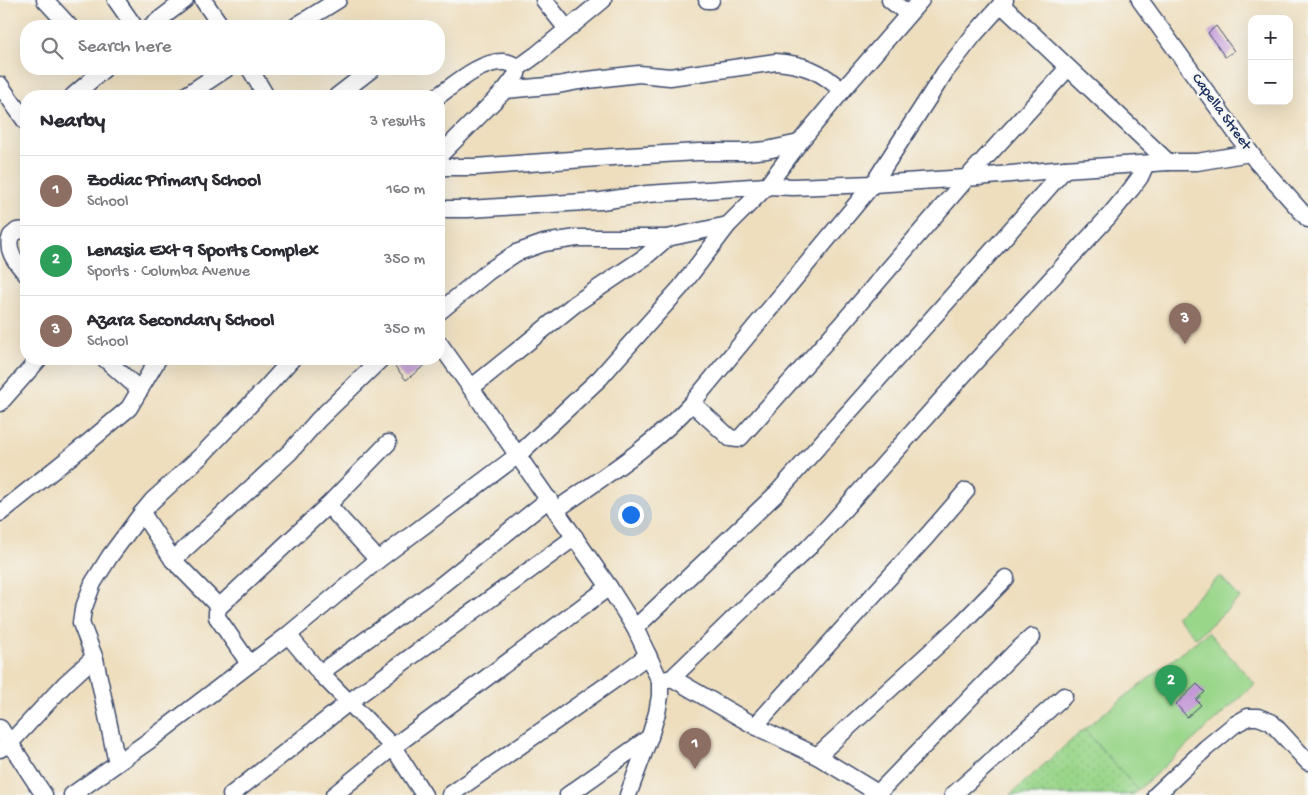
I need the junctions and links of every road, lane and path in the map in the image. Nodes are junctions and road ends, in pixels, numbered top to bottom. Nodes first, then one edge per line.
1 (45, 0) edge
2 (116, 0) edge
3 (185, 0) edge
4 (203, 0) edge
5 (338, 0) edge
6 (544, 0) edge
7 (603, 0) edge
8 (890, 0) edge
9 (920, 0) edge
10 (1140, 0) edge
11 (1003, 2) edge
12 (908, 14) junction
13 (63, 20) edge
14 (130, 20) edge
15 (160, 20) edge
16 (217, 20) edge
17 (306, 20) edge
18 (567, 29) junction
19 (518, 68) junction
20 (1068, 68) junction
21 (97, 75) edge
22 (217, 75) edge
23 (254, 75) edge
24 (364, 75) edge
25 (0, 85) edge
26 (80, 90) edge
27 (193, 90) edge
28 (262, 90) edge
29 (345, 90) edge
30 (505, 90) junction
31 (842, 90) junction
32 (445, 91) edge
33 (20, 113) edge
34 (799, 143) junction
35 (445, 150) edge
36 (1250, 153) junction
37 (1168, 162) junction
38 (1146, 164) junction
39 (445, 167) edge
40 (1065, 169) junction
41 (967, 178) junction
42 (873, 184) junction
43 (767, 186) junction
44 (445, 209) edge
45 (1308, 220) edge
46 (728, 225) junction
47 (20, 231) edge
48 (667, 238) junction
49 (20, 266) edge
50 (445, 307) edge
51 (445, 351) edge
52 (34, 365) edge
53 (113, 365) edge
54 (154, 365) edge
55 (287, 365) edge
56 (375, 365) edge
57 (472, 388) junction
58 (140, 390) junction
59 (0, 403) edge
60 (692, 403) junction
61 (388, 443) dead end
62 (518, 455) junction
63 (966, 491) dead end
64 (552, 504) junction
65 (328, 505) junction
66 (0, 513) edge
67 (142, 513) junction
68 (575, 537) junction
69 (173, 560) junction
70 (378, 560) junction
71 (1006, 578) dead end
72 (609, 587) junction
73 (219, 607) junction
74 (635, 628) junction
75 (288, 635) junction
76 (1032, 637) dead end
77 (648, 655) junction
78 (95, 659) junction
79 (248, 664) junction
80 (320, 673) junction
81 (666, 679) junction
82 (1064, 696) dead end
83 (349, 702) junction
84 (755, 726) junction
85 (0, 728) edge
86 (650, 736) junction
87 (5, 746) edge
88 (393, 747) junction
89 (817, 756) junction
90 (1308, 762) edge
91 (117, 763) junction
92 (880, 794) edge
93 (44, 795) edge
94 (72, 795) edge
95 (231, 795) edge
96 (334, 795) edge
97 (424, 795) edge
98 (450, 795) edge
99 (568, 795) edge
100 (628, 795) edge
101 (953, 795) edge
102 (1156, 795) edge

1 - 13 street
2 - 14 street
3 - 15 street
4 - 16 street
5 - 17 street
6 - 18 street
7 - 18 street
8 - 12 street
9 - 12 street
10 - 36 street, Capella Street
11 - 20 street
11 - 42 street
12 - 31 street
18 - 19 street
19 - 30 street
19 - 32 street
20 - 37 street
20 - 41 street
21 - 26 street
22 - 27 street
23 - 28 street
24 - 29 street
25 - 33 street
30 - 31 street
30 - 35 street
31 - 34 street
34 - 39 street
34 - 43 street
36 - 37 street
36 - 45 street, Capella Street
37 - 38 street
38 - 40 street
38 - 81 street
40 - 41 street
40 - 74 street
41 - 42 street
41 - 60 street
42 - 43 street
42 - 60 street
43 - 44 street
43 - 46 street
46 - 48 street
46 - 62 street
47 - 49 street
48 - 50 street
48 - 57 street
51 - 57 street
52 - 59 street
53 - 58 street
54 - 58 street
55 - 67 street
56 - 69 street
57 - 62 street
58 - 66 street
60 - 64 street
61 - 65 street
62 - 64 street
62 - 70 street
63 - 84 street
64 - 68 street
64 - 80 street
65 - 70 street
65 - 73 street
67 - 69 street
67 - 78 street
68 - 72 street
68 - 83 street
69 - 73 street
70 - 75 street
71 - 89 street
72 - 74 street
72 - 88 street
73 - 79 street
74 - 77 street
75 - 79 street
75 - 80 street
76 - 92 street
77 - 81 street
77 - 98 street
78 - 87 street
78 - 91 street
79 - 91 street
80 - 83 street
81 - 84 street
81 - 86 street
82 - 101 street
83 - 88 street
83 - 95 street
84 - 89 street
85 - 87 street
86 - 99 street
86 - 100 street
87 - 93 street
88 - 96 street
88 - 97 street
89 - 92 street
90 - 102 street
91 - 94 street

